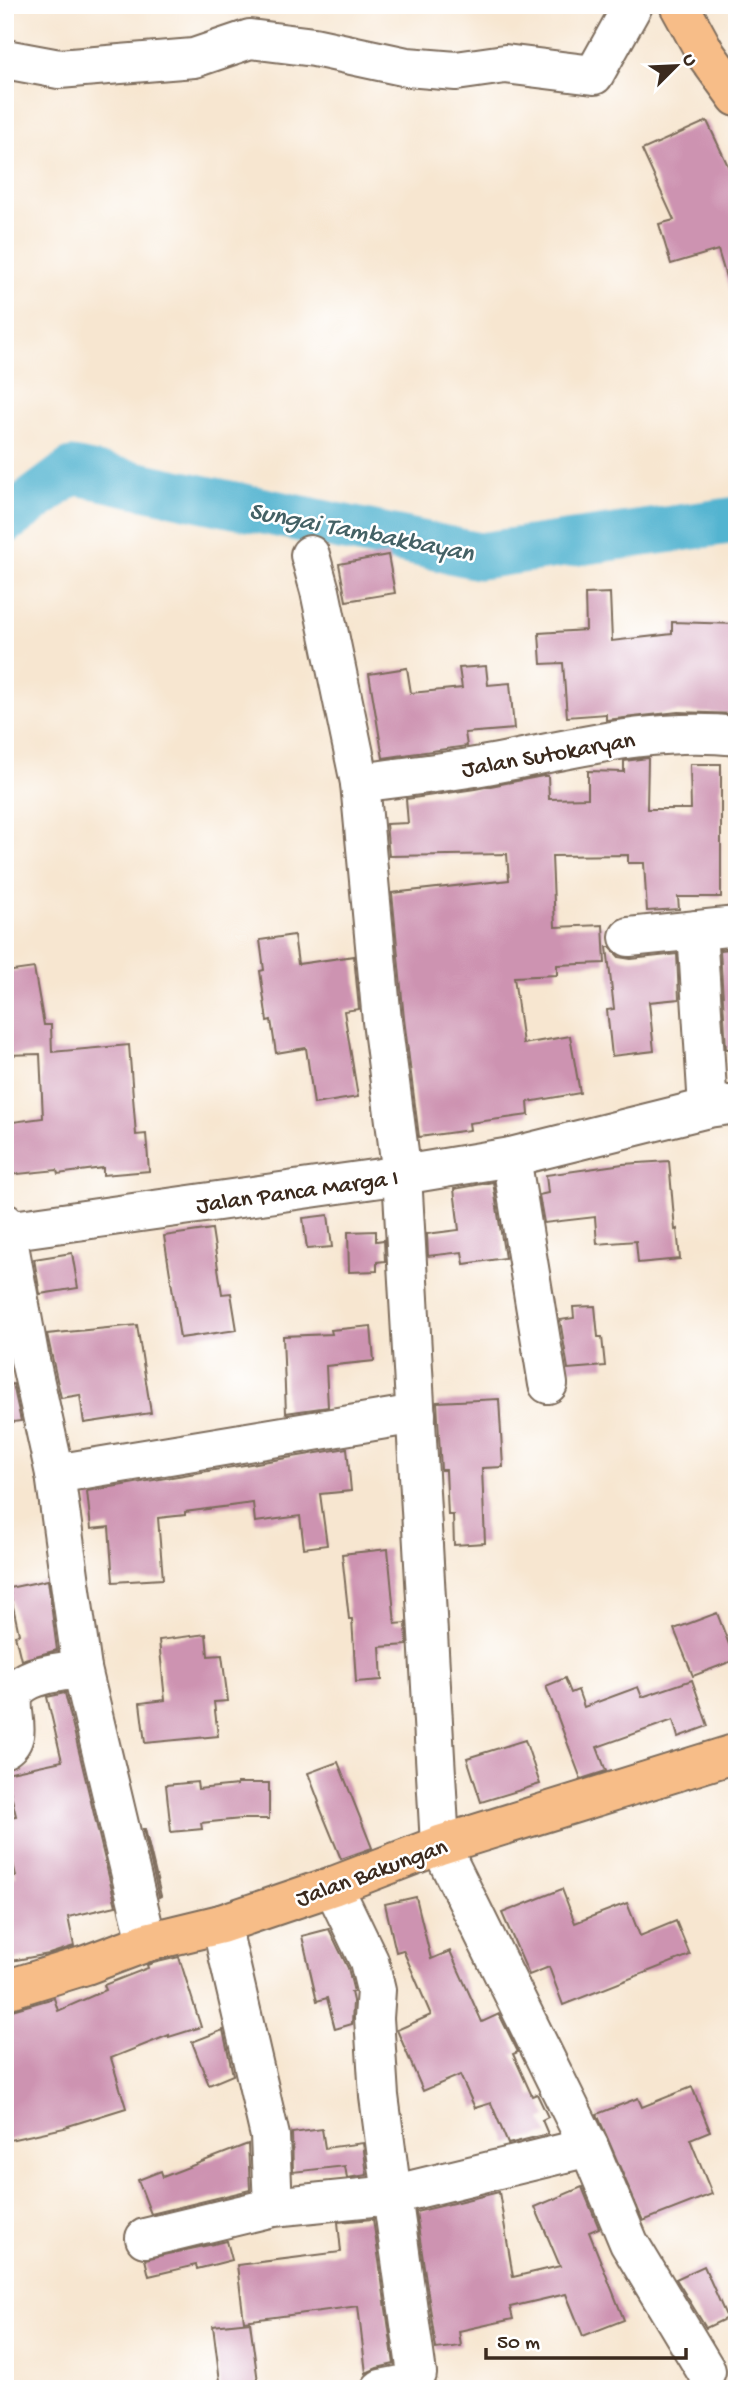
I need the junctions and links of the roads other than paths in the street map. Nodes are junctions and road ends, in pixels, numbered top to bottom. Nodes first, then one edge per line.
1 (633, 5) edge
2 (679, 5) edge
3 (5, 59) edge
4 (737, 97) edge
5 (310, 555) dead end
6 (737, 736) edge
7 (360, 783) junction
8 (737, 926) edge
9 (696, 930) junction
10 (629, 937) dead end
11 (722, 1106) edge
12 (511, 1157) junction
13 (402, 1175) junction
14 (6, 1227) edge
15 (18, 1361) edge
16 (548, 1384) dead end
17 (416, 1414) junction
18 (55, 1474) junction
19 (82, 1669) junction
20 (5, 1748) edge
21 (737, 1753) edge
22 (440, 1845) junction
23 (333, 1886) junction
24 (222, 1924) junction
25 (147, 1942) junction
26 (5, 1990) edge
27 (589, 2147) junction
28 (391, 2195) junction
29 (274, 2207) junction
30 (145, 2238) dead end
31 (706, 2371) dead end
32 (381, 2389) edge

1 - 3 street
2 - 4 main road
5 - 7 street
6 - 7 street, Jalan Sutokaryan
7 - 13 street
8 - 9 street
9 - 10 street
9 - 11 street
11 - 12 street, Jalan Panca Marga I
12 - 13 street, Jalan Panca Marga I
12 - 16 street
13 - 14 street, Jalan Panca Marga I
13 - 17 street
14 - 15 street, Jalan Panca Marga I
15 - 18 street, Jalan Panca Marga I
17 - 18 street
17 - 22 street
18 - 19 street, Jalan Panca Marga I
19 - 20 street
19 - 25 street, Jalan Panca Marga I
21 - 22 main road, Jalan Bakungan
22 - 23 main road, Jalan Bakungan
22 - 27 street
23 - 24 main road, Jalan Bakungan
23 - 28 street
24 - 25 main road, Jalan Bakungan
24 - 29 street
25 - 26 main road, Jalan Bakungan
27 - 28 street
27 - 31 street
28 - 29 street
28 - 32 street
29 - 30 street

